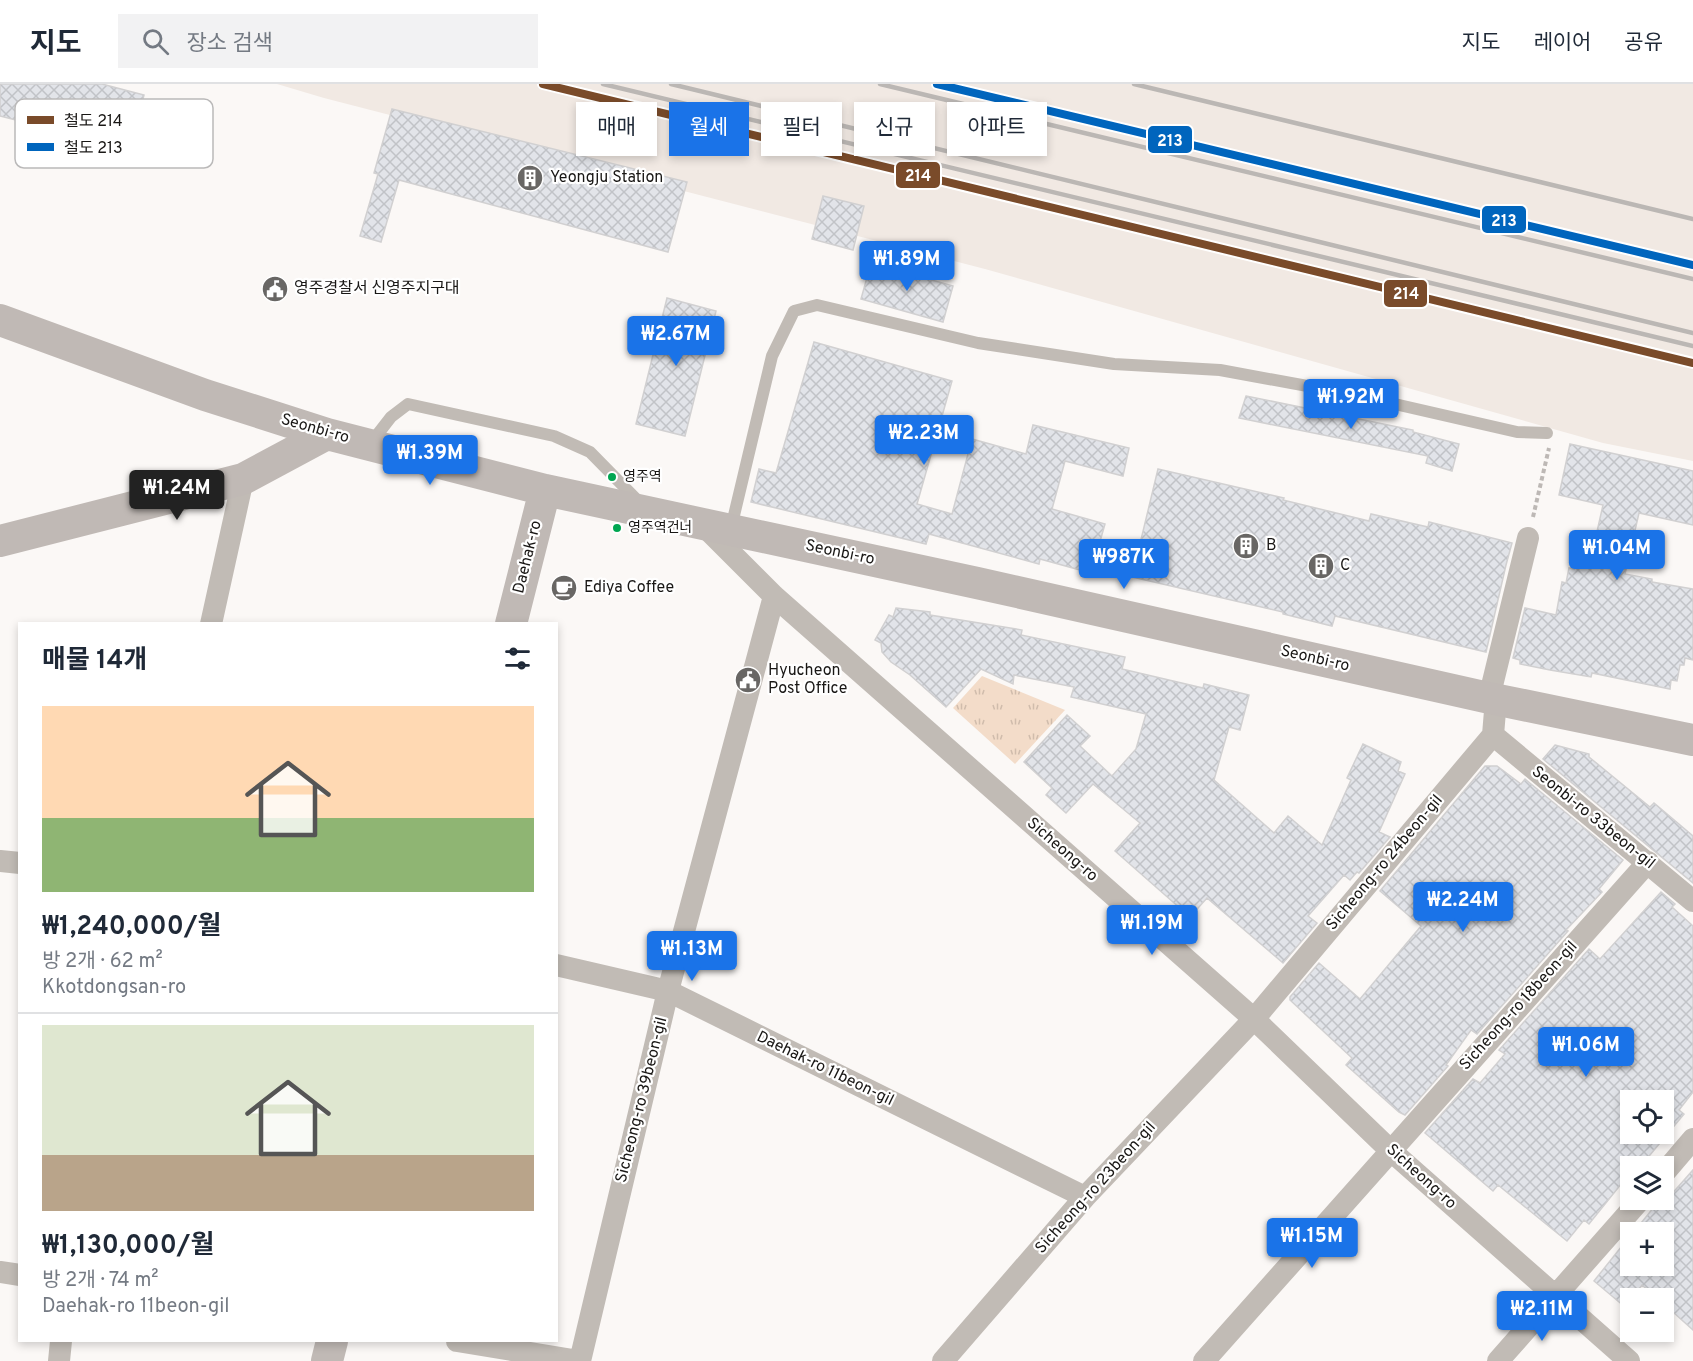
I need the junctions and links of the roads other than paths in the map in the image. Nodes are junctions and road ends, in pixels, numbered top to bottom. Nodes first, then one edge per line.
1 (0, 320) edge
2 (1547, 433) road end
3 (327, 434) junction
4 (370, 445) junction
5 (243, 479) junction
6 (544, 490) junction
7 (650, 512) junction
8 (716, 527) junction
9 (1528, 538) road end
10 (0, 541) edge
11 (774, 596) junction
12 (211, 622) edge
13 (511, 622) edge
14 (1493, 699) junction
15 (1493, 735) junction
16 (1693, 740) edge
17 (0, 861) edge
18 (1648, 862) junction
19 (18, 863) edge
20 (1693, 901) edge
21 (558, 965) edge
22 (669, 991) junction
23 (1254, 1019) junction
24 (1693, 1139) edge
25 (1390, 1150) junction
26 (1674, 1161) edge
27 (1085, 1197) junction
28 (1631, 1210) edge
29 (0, 1272) edge
30 (18, 1275) edge
31 (1555, 1297) junction
32 (62, 1342) edge
33 (332, 1342) edge
34 (463, 1342) edge
35 (59, 1361) edge
36 (327, 1361) edge
37 (579, 1361) edge
38 (943, 1361) edge
39 (1204, 1361) edge
40 (1498, 1361) edge
41 (1629, 1361) edge

1 - 3 main road, Seonbi-ro
2 - 8 lane
3 - 4 main road, Seonbi-ro
3 - 5 main road
4 - 6 main road, Seonbi-ro
4 - 7 lane
5 - 10 main road
5 - 12 street
6 - 7 main road, Seonbi-ro
6 - 13 main road, Daehak-ro
7 - 8 main road, Seonbi-ro
8 - 11 street, Sicheong-ro
8 - 14 main road, Seonbi-ro
9 - 14 street
11 - 22 street, Sicheong-ro 39beon-gil
11 - 23 street, Sicheong-ro
14 - 15 street
14 - 16 main road, Seonbi-ro
15 - 18 street, Seonbi-ro 33beon-gil
15 - 23 street, Sicheong-ro 24beon-gil
17 - 19 street
18 - 20 street, Seonbi-ro 33beon-gil
18 - 25 street, Sicheong-ro 18beon-gil
21 - 22 street, Daehak-ro 11beon-gil
22 - 27 street, Daehak-ro 11beon-gil
22 - 37 street, Sicheong-ro 39beon-gil
23 - 25 street, Sicheong-ro
23 - 27 street, Sicheong-ro 23beon-gil
24 - 26 street
25 - 31 street, Sicheong-ro
25 - 39 street, Sicheong-ro 18beon-gil
27 - 38 street, Sicheong-ro 23beon-gil
28 - 31 street
29 - 30 street
31 - 40 street
31 - 41 street, Sicheong-ro
32 - 35 street
33 - 36 main road
34 - 37 street

